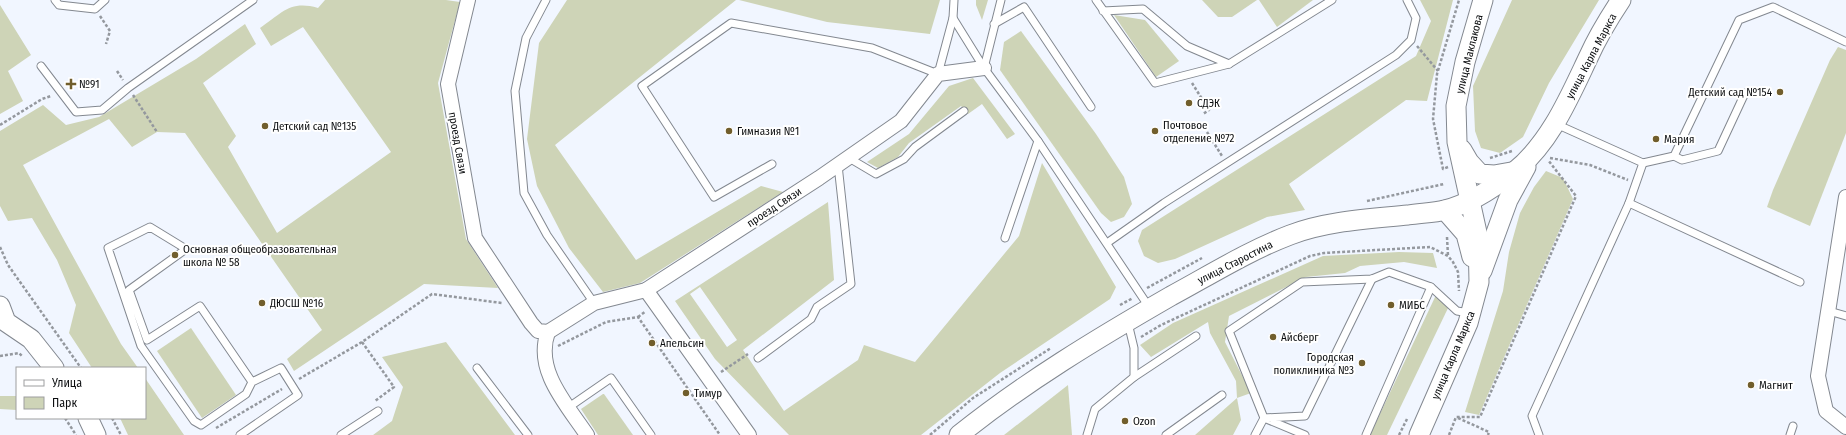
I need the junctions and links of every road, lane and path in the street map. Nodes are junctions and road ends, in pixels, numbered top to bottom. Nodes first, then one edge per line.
1 (55, 0) edge
2 (106, 0) edge
3 (253, 0) edge
4 (468, 0) edge
5 (546, 0) edge
6 (954, 0) edge
7 (1001, 0) edge
8 (1096, 0) edge
9 (1332, 0) edge
10 (1407, 0) edge
11 (1483, 0) edge
12 (1621, 0) edge
13 (95, 9) junction
14 (1103, 11) junction
15 (953, 18) junction
16 (994, 24) junction
17 (1412, 40) junction
18 (1846, 42) edge
19 (106, 44) dead end
20 (1229, 64) junction
21 (41, 66) dead end
22 (984, 68) junction
23 (1438, 71) dead end
24 (938, 74) junction
25 (1187, 75) junction
26 (128, 88) junction
27 (1744, 93) dead end
28 (42, 100) dead end
29 (1091, 107) dead end
30 (964, 111) dead end
31 (1203, 114) dead end
32 (1555, 124) junction
33 (0, 125) edge
34 (157, 132) dead end
35 (1207, 132) dead end
36 (1038, 141) junction
37 (1515, 148) dead end
38 (1458, 149) junction
39 (1534, 152) junction
40 (1674, 156) junction
41 (1489, 158) dead end
42 (843, 162) junction
43 (1227, 163) junction
44 (1643, 163) junction
45 (772, 164) dead end
46 (1516, 170) junction
47 (1636, 184) junction
48 (1846, 197) edge
49 (1471, 200) junction
50 (1629, 203) junction
51 (1446, 210) junction
52 (1446, 231) dead end
53 (1005, 238) dead end
54 (1107, 243) junction
55 (0, 247) edge
56 (1448, 256) dead end
57 (1453, 262) dead end
58 (1372, 279) junction
59 (1479, 282) junction
60 (1800, 282) dead end
61 (1430, 287) junction
62 (646, 290) junction
63 (504, 303) dead end
64 (594, 303) junction
65 (1150, 308) junction
66 (1829, 311) junction
67 (1464, 312) junction
68 (1846, 316) edge
69 (2, 318) edge
70 (1128, 320) junction
71 (548, 332) junction
72 (371, 334) dead end
73 (1196, 336) dead end
74 (362, 342) dead end
75 (544, 353) junction
76 (748, 354) dead end
77 (0, 356) edge
78 (24, 358) dead end
79 (758, 358) dead end
80 (53, 367) edge
81 (81, 367) edge
82 (477, 368) dead end
83 (719, 374) dead end
84 (1134, 377) junction
85 (252, 382) junction
86 (1222, 395) dead end
87 (370, 404) dead end
88 (568, 407) junction
89 (378, 411) dead end
90 (1409, 414) dead end
91 (1456, 417) junction
92 (1264, 418) junction
93 (66, 419) edge
94 (88, 419) edge
95 (113, 419) edge
96 (1793, 426) dead end
97 (1846, 427) edge
98 (76, 435) edge
99 (96, 435) edge
100 (122, 435) edge
101 (240, 435) edge
102 (341, 435) edge
103 (528, 435) edge
104 (587, 435) edge
105 (651, 435) edge
106 (720, 435) edge
107 (749, 435) edge
108 (959, 435) edge
109 (1087, 435) edge
110 (1166, 435) edge
111 (1255, 435) edge
112 (1305, 435) edge
113 (1366, 435) edge
114 (1399, 435) edge
115 (1419, 435) edge
116 (1449, 435) edge
117 (1488, 435) edge
118 (1539, 435) edge
119 (1790, 435) edge

1 - 13 lane
2 - 13 lane
3 - 26 lane
4 - 71 street, проезд Связи
5 - 64 lane
6 - 15 lane
7 - 16 lane
8 - 14 lane
9 - 20 lane
10 - 17 lane
11 - 38 main road, улица Маклакова
12 - 32 main road, улица Карла Маркса
13 - 19 path
14 - 20 lane
14 - 25 lane
15 - 22 lane
15 - 24 lane
16 - 22 lane
16 - 29 lane
17 - 23 path
17 - 43 lane
18 - 40 lane
20 - 25 lane
21 - 26 lane
22 - 24 street
22 - 36 lane
24 - 42 street, проезд Связи
24 - 45 lane
25 - 31 path
26 - 34 path
27 - 40 lane
28 - 33 path
30 - 42 lane
32 - 39 main road, улица Карла Маркса
32 - 44 lane
35 - 43 path
36 - 53 lane
36 - 54 lane
37 - 41 path
38 - 46 main road
38 - 49 main road, улица Карла Маркса
39 - 46 main road, улица Старостина
39 - 59 main road
40 - 44 lane
42 - 62 street, проезд Связи
42 - 79 lane
43 - 54 lane
44 - 47 lane
46 - 49 main road, улица Старостина
47 - 50 lane
47 - 91 path
48 - 66 street
49 - 51 main road, улица Старостина
49 - 59 main road, улица Карла Маркса
50 - 60 lane
50 - 118 lane
51 - 59 main road
51 - 65 main road, улица Старостина
52 - 56 path
54 - 65 lane
55 - 81 path
57 - 67 path
58 - 61 lane
58 - 92 lane
58 - 92 lane
59 - 67 main road, улица Карла Маркса
61 - 67 lane
61 - 113 lane
62 - 64 street, проезд Связи
62 - 107 street
63 - 72 path
64 - 71 street, проезд Связи
65 - 70 main road, улица Старостина
66 - 68 lane
66 - 97 street
67 - 115 main road, улица Карла Маркса
69 - 80 main road
70 - 84 lane
70 - 108 main road, улица Старостина
71 - 75 street
73 - 84 lane
74 - 87 path
75 - 88 street
75 - 106 path
76 - 83 path
77 - 78 path
82 - 103 lane
84 - 109 lane
85 - 85 lane
85 - 101 lane
86 - 110 lane
88 - 104 street
88 - 105 lane
89 - 102 lane
90 - 114 path
91 - 116 path
91 - 117 path
92 - 111 lane
92 - 112 lane
93 - 98 path
94 - 99 main road
95 - 100 path
96 - 119 lane

